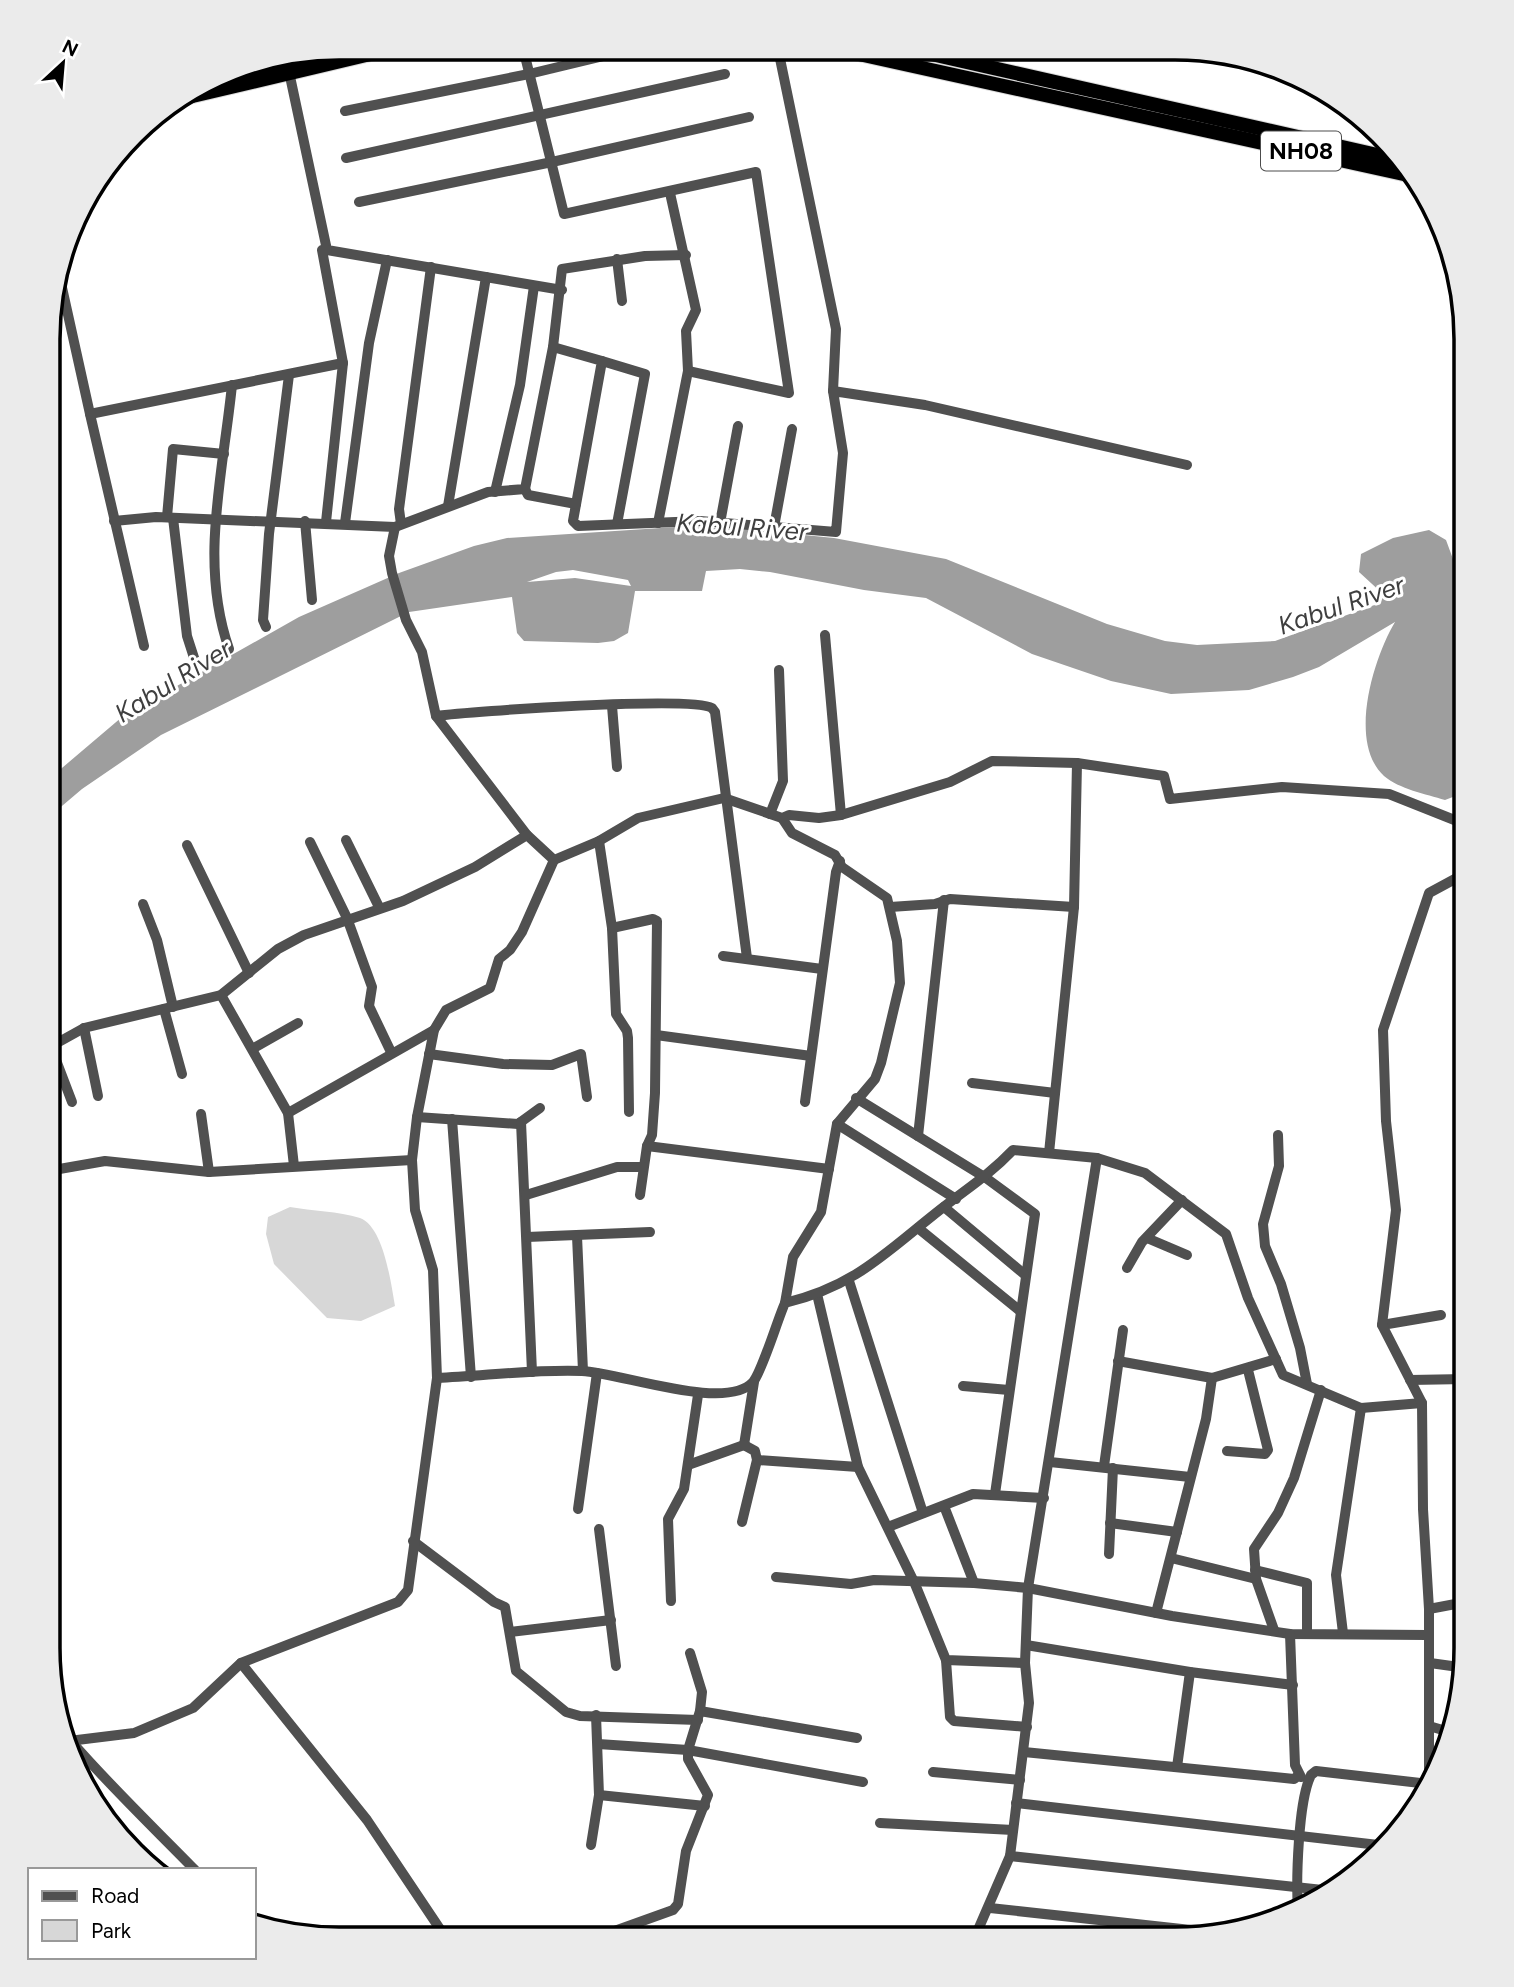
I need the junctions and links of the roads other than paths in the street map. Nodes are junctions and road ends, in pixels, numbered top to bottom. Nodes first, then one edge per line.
1 (335, 59) edge
2 (526, 59) edge
3 (591, 59) edge
4 (780, 59) edge
5 (891, 59) edge
6 (945, 59) edge
7 (308, 61) edge
8 (288, 68) junction
9 (249, 74) edge
10 (529, 74) junction
11 (725, 74) dead end
12 (1045, 87) junction
13 (211, 90) edge
14 (345, 111) dead end
15 (541, 116) junction
16 (749, 117) dead end
17 (1194, 120) junction
18 (1338, 153) junction
19 (346, 158) dead end
20 (1388, 158) edge
21 (552, 162) junction
22 (1399, 172) edge
23 (670, 193) junction
24 (359, 202) dead end
25 (327, 250) junction
26 (686, 255) junction
27 (617, 259) junction
28 (387, 260) junction
29 (431, 267) junction
30 (486, 277) junction
31 (534, 286) junction
32 (562, 290) junction
33 (63, 294) edge
34 (622, 301) dead end
35 (553, 347) junction
36 (603, 361) junction
37 (343, 363) junction
38 (688, 370) junction
39 (289, 375) junction
40 (232, 385) junction
41 (833, 391) junction
42 (90, 414) junction
43 (738, 426) dead end
44 (792, 429) dead end
45 (224, 454) junction
46 (1187, 465) dead end
47 (525, 489) junction
48 (495, 492) junction
49 (576, 504) junction
50 (448, 506) junction
51 (170, 517) junction
52 (215, 519) junction
53 (114, 521) junction
54 (270, 521) junction
55 (305, 521) junction
56 (326, 522) junction
57 (345, 523) junction
58 (658, 523) junction
59 (720, 523) junction
60 (617, 524) junction
61 (398, 526) junction
62 (774, 527) junction
63 (313, 600) dead end
64 (266, 626) dead end
65 (825, 635) dead end
66 (144, 646) dead end
67 (229, 649) dead end
68 (197, 667) dead end
69 (779, 670) dead end
70 (612, 706) junction
71 (436, 716) junction
72 (1077, 763) junction
73 (617, 767) dead end
74 (724, 798) junction
75 (770, 814) junction
76 (841, 815) junction
77 (782, 818) junction
78 (1454, 820) edge
79 (527, 835) junction
80 (346, 840) dead end
81 (599, 841) junction
82 (310, 842) dead end
83 (187, 845) dead end
84 (554, 860) junction
85 (840, 861) junction
86 (1454, 879) edge
87 (944, 900) junction
88 (143, 904) dead end
89 (379, 907) junction
90 (890, 907) junction
91 (1074, 907) junction
92 (347, 918) junction
93 (612, 928) junction
94 (723, 956) dead end
95 (747, 958) junction
96 (822, 969) junction
97 (248, 973) junction
98 (221, 995) junction
99 (169, 1008) junction
100 (298, 1023) dead end
101 (84, 1028) junction
102 (434, 1030) junction
103 (656, 1035) junction
104 (60, 1042) edge
105 (254, 1048) junction
106 (391, 1052) junction
107 (429, 1055) junction
108 (811, 1056) junction
109 (60, 1073) edge
110 (181, 1073) dead end
111 (972, 1083) dead end
112 (1055, 1093) junction
113 (98, 1096) dead end
114 (587, 1097) dead end
115 (856, 1098) junction
116 (72, 1102) dead end
117 (804, 1102) dead end
118 (540, 1108) dead end
119 (629, 1112) dead end
120 (288, 1113) junction
121 (201, 1114) dead end
122 (417, 1117) junction
123 (452, 1119) junction
124 (522, 1122) junction
125 (837, 1124) junction
126 (1278, 1135) dead end
127 (918, 1136) junction
128 (647, 1146) junction
129 (1049, 1153) junction
130 (1097, 1158) junction
131 (412, 1160) junction
132 (294, 1166) junction
133 (643, 1167) junction
134 (60, 1169) edge
135 (829, 1169) junction
136 (209, 1172) junction
137 (986, 1178) junction
138 (526, 1195) junction
139 (640, 1195) dead end
140 (956, 1199) junction
141 (1182, 1200) junction
142 (944, 1207) junction
143 (918, 1228) junction
144 (650, 1232) dead end
145 (577, 1236) junction
146 (527, 1237) junction
147 (1147, 1238) junction
148 (1187, 1255) dead end
149 (1127, 1268) dead end
150 (1024, 1274) junction
151 (849, 1281) junction
152 (817, 1294) junction
153 (785, 1303) junction
154 (1019, 1310) junction
155 (1441, 1315) dead end
156 (1382, 1325) junction
157 (1123, 1330) dead end
158 (1276, 1359) junction
159 (1118, 1361) junction
160 (1248, 1370) junction
161 (583, 1371) junction
162 (532, 1372) junction
163 (597, 1374) junction
164 (471, 1377) junction
165 (437, 1378) junction
166 (1212, 1378) junction
167 (1454, 1379) edge
168 (1410, 1380) junction
169 (754, 1382) junction
170 (1307, 1384) junction
171 (963, 1386) dead end
172 (1009, 1390) junction
173 (1321, 1390) junction
174 (698, 1395) junction
175 (1422, 1403) junction
176 (1361, 1408) junction
177 (744, 1445) junction
178 (1227, 1451) dead end
179 (757, 1460) junction
180 (1049, 1462) junction
181 (688, 1465) junction
182 (858, 1467) junction
183 (1108, 1467) junction
184 (1190, 1477) junction
185 (995, 1494) junction
186 (1044, 1498) junction
187 (944, 1506) junction
188 (578, 1509) dead end
189 (923, 1513) junction
190 (742, 1522) dead end
191 (1110, 1523) junction
192 (888, 1527) junction
193 (599, 1529) dead end
194 (1177, 1532) junction
195 (413, 1541) junction
196 (1109, 1553) dead end
197 (1171, 1558) junction
198 (1255, 1574) junction
199 (776, 1577) dead end
200 (974, 1583) junction
201 (915, 1584) junction
202 (1028, 1588) junction
203 (671, 1601) dead end
204 (1454, 1604) edge
205 (1429, 1609) junction
206 (1156, 1613) junction
207 (611, 1620) junction
208 (1274, 1630) junction
209 (510, 1632) junction
210 (1343, 1633) junction
211 (1290, 1634) junction
212 (1307, 1634) junction
213 (1427, 1635) junction
214 (1026, 1645) junction
215 (690, 1653) dead end
216 (946, 1660) junction
217 (241, 1663) junction
218 (1025, 1663) junction
219 (1430, 1663) junction
220 (616, 1666) dead end
221 (1454, 1666) edge
222 (1190, 1672) junction
223 (1293, 1685) junction
224 (596, 1715) junction
225 (699, 1715) junction
226 (1429, 1726) junction
227 (1027, 1727) junction
228 (1442, 1730) edge
229 (857, 1738) dead end
230 (75, 1740) edge
231 (598, 1744) junction
232 (688, 1750) junction
233 (80, 1752) edge
234 (1024, 1752) junction
235 (1429, 1765) edge
236 (1177, 1767) junction
237 (933, 1772) dead end
238 (1303, 1778) junction
239 (1020, 1780) junction
240 (863, 1782) dead end
241 (1419, 1785) edge
242 (599, 1795) junction
243 (1017, 1803) junction
244 (705, 1806) junction
245 (880, 1823) dead end
246 (1013, 1830) junction
247 (1301, 1835) junction
248 (1374, 1844) edge
249 (592, 1845) dead end
250 (1010, 1856) junction
251 (193, 1868) edge
252 (1296, 1888) junction
253 (1316, 1890) edge
254 (1297, 1900) edge
255 (990, 1908) junction
256 (439, 1927) edge
257 (626, 1927) edge
258 (980, 1927) edge
259 (1163, 1927) edge

1 - 8 highway
2 - 10 street
3 - 10 street
4 - 41 street
5 - 12 highway, NH08
6 - 12 highway, NH08
7 - 8 highway
8 - 9 highway
8 - 13 highway
8 - 25 street
10 - 14 street
10 - 15 street
11 - 15 street
12 - 17 highway, NH08
12 - 17 highway, NH08
15 - 19 street
15 - 21 street
16 - 21 street
17 - 18 highway, NH08
18 - 20 highway, NH08
18 - 22 highway, NH08
21 - 23 street
21 - 24 street
23 - 26 street
23 - 38 street
25 - 28 street
25 - 37 street
26 - 27 street
26 - 38 street
27 - 32 street
27 - 34 street
28 - 29 street
28 - 57 street
29 - 30 street
29 - 61 street
30 - 31 street
30 - 50 street
31 - 32 street
31 - 48 street
32 - 35 street
33 - 42 street
35 - 36 street
35 - 47 street
36 - 49 street
36 - 60 street
37 - 39 street
37 - 56 street
38 - 58 street
39 - 40 street
39 - 54 street
40 - 42 street
40 - 45 street
41 - 46 street
41 - 62 street
42 - 53 street
43 - 59 street
44 - 62 street
45 - 51 street
45 - 52 street
47 - 48 street
47 - 49 street
48 - 50 street
49 - 60 street
50 - 61 street
51 - 52 street
51 - 53 street
51 - 68 street
52 - 54 street
52 - 67 street
53 - 66 street
54 - 55 street
54 - 64 street
55 - 56 street
55 - 63 street
56 - 57 street
57 - 61 street
58 - 59 street
58 - 60 street
59 - 62 street
61 - 71 street
65 - 76 street
69 - 75 street
70 - 71 street
70 - 73 street
70 - 74 street
71 - 79 street
72 - 76 street
72 - 78 street
72 - 91 street
74 - 75 street
74 - 81 street
74 - 95 street
75 - 77 street
76 - 77 street
77 - 85 street
79 - 84 street
79 - 89 street
80 - 89 street
81 - 84 street
81 - 93 street
82 - 92 street
83 - 97 street
84 - 102 street
85 - 90 street
85 - 96 street
86 - 156 street
87 - 90 street
87 - 91 street
87 - 127 street
88 - 99 street
89 - 92 street
90 - 115 street
91 - 112 street
92 - 97 street
92 - 106 street
93 - 103 street
93 - 119 street
94 - 95 street
95 - 96 street
96 - 108 street
97 - 98 street
98 - 99 street
98 - 105 street
99 - 101 street
99 - 110 street
100 - 105 street
101 - 104 street
101 - 113 street
102 - 106 street
102 - 107 street
103 - 108 street
103 - 128 street
105 - 120 street
106 - 120 street
107 - 114 street
107 - 122 street
108 - 117 street
109 - 116 street
111 - 112 street
112 - 129 street
115 - 125 street
115 - 127 street
118 - 124 street
120 - 132 street
121 - 136 street
122 - 123 street
122 - 131 street
123 - 124 street
123 - 164 street
124 - 138 street
125 - 135 street
125 - 140 street
126 - 170 street
127 - 137 street
128 - 133 street
128 - 135 street
129 - 130 street
129 - 137 street
130 - 141 street
130 - 180 street
131 - 132 street
131 - 165 street
132 - 136 street
133 - 138 street
133 - 139 street
134 - 136 street
135 - 153 street
137 - 140 street
137 - 150 street
138 - 146 street
140 - 142 street
141 - 147 street
141 - 158 street
142 - 143 street
142 - 150 street
143 - 151 street
143 - 154 street
144 - 145 street
145 - 146 street
145 - 161 street
146 - 162 street
147 - 148 street
147 - 149 street
150 - 154 street
151 - 152 street
151 - 189 street
152 - 153 street
152 - 182 street
153 - 169 street
154 - 172 street
155 - 156 street
156 - 168 street
157 - 159 street
158 - 160 street
158 - 170 street
159 - 166 street
159 - 183 street
160 - 166 street
160 - 178 street
161 - 162 street
161 - 163 street
162 - 164 street
163 - 174 street
163 - 188 street
164 - 165 street
165 - 195 street
166 - 184 street
167 - 168 street
168 - 175 street
169 - 174 street
169 - 177 street
170 - 173 street
171 - 172 street
172 - 185 street
173 - 176 street
173 - 198 street
174 - 181 street
175 - 176 street
175 - 205 street
176 - 210 street
177 - 179 street
177 - 181 street
179 - 182 street
179 - 190 street
180 - 183 street
180 - 186 street
181 - 203 street
182 - 192 street
183 - 184 street
183 - 191 street
184 - 194 street
185 - 186 street
185 - 187 street
186 - 202 street
187 - 189 street
187 - 200 street
189 - 192 street
191 - 194 street
191 - 196 street
192 - 201 street
193 - 207 street
194 - 197 street
195 - 209 street
195 - 217 street
197 - 198 street
197 - 206 street
198 - 208 street
198 - 212 street
199 - 201 street
200 - 201 street
200 - 202 street
201 - 216 street
202 - 206 street
202 - 214 street
204 - 205 street
205 - 213 street
206 - 208 street
207 - 209 street
207 - 220 street
208 - 211 street
209 - 224 street
210 - 212 street
210 - 213 street
211 - 212 street
211 - 223 street
213 - 219 street
214 - 218 street
214 - 222 street
215 - 225 street
216 - 218 street
216 - 227 street
217 - 230 street
217 - 256 street
218 - 227 street
219 - 221 street
219 - 226 street
222 - 223 street
222 - 236 street
223 - 238 street
224 - 225 street
224 - 231 street
225 - 229 street
225 - 232 street
226 - 228 street
226 - 235 street
227 - 234 street
231 - 232 street
231 - 242 street
232 - 240 street
232 - 244 street
233 - 251 street
234 - 236 street
234 - 239 street
236 - 238 street
237 - 239 street
238 - 241 street
238 - 247 street
239 - 243 street
242 - 244 street
242 - 249 street
243 - 246 street
243 - 247 street
244 - 257 street
245 - 246 street
246 - 250 street
247 - 248 street
247 - 252 street
250 - 252 street
250 - 255 street
252 - 253 street
252 - 254 street
255 - 258 street
255 - 259 street

